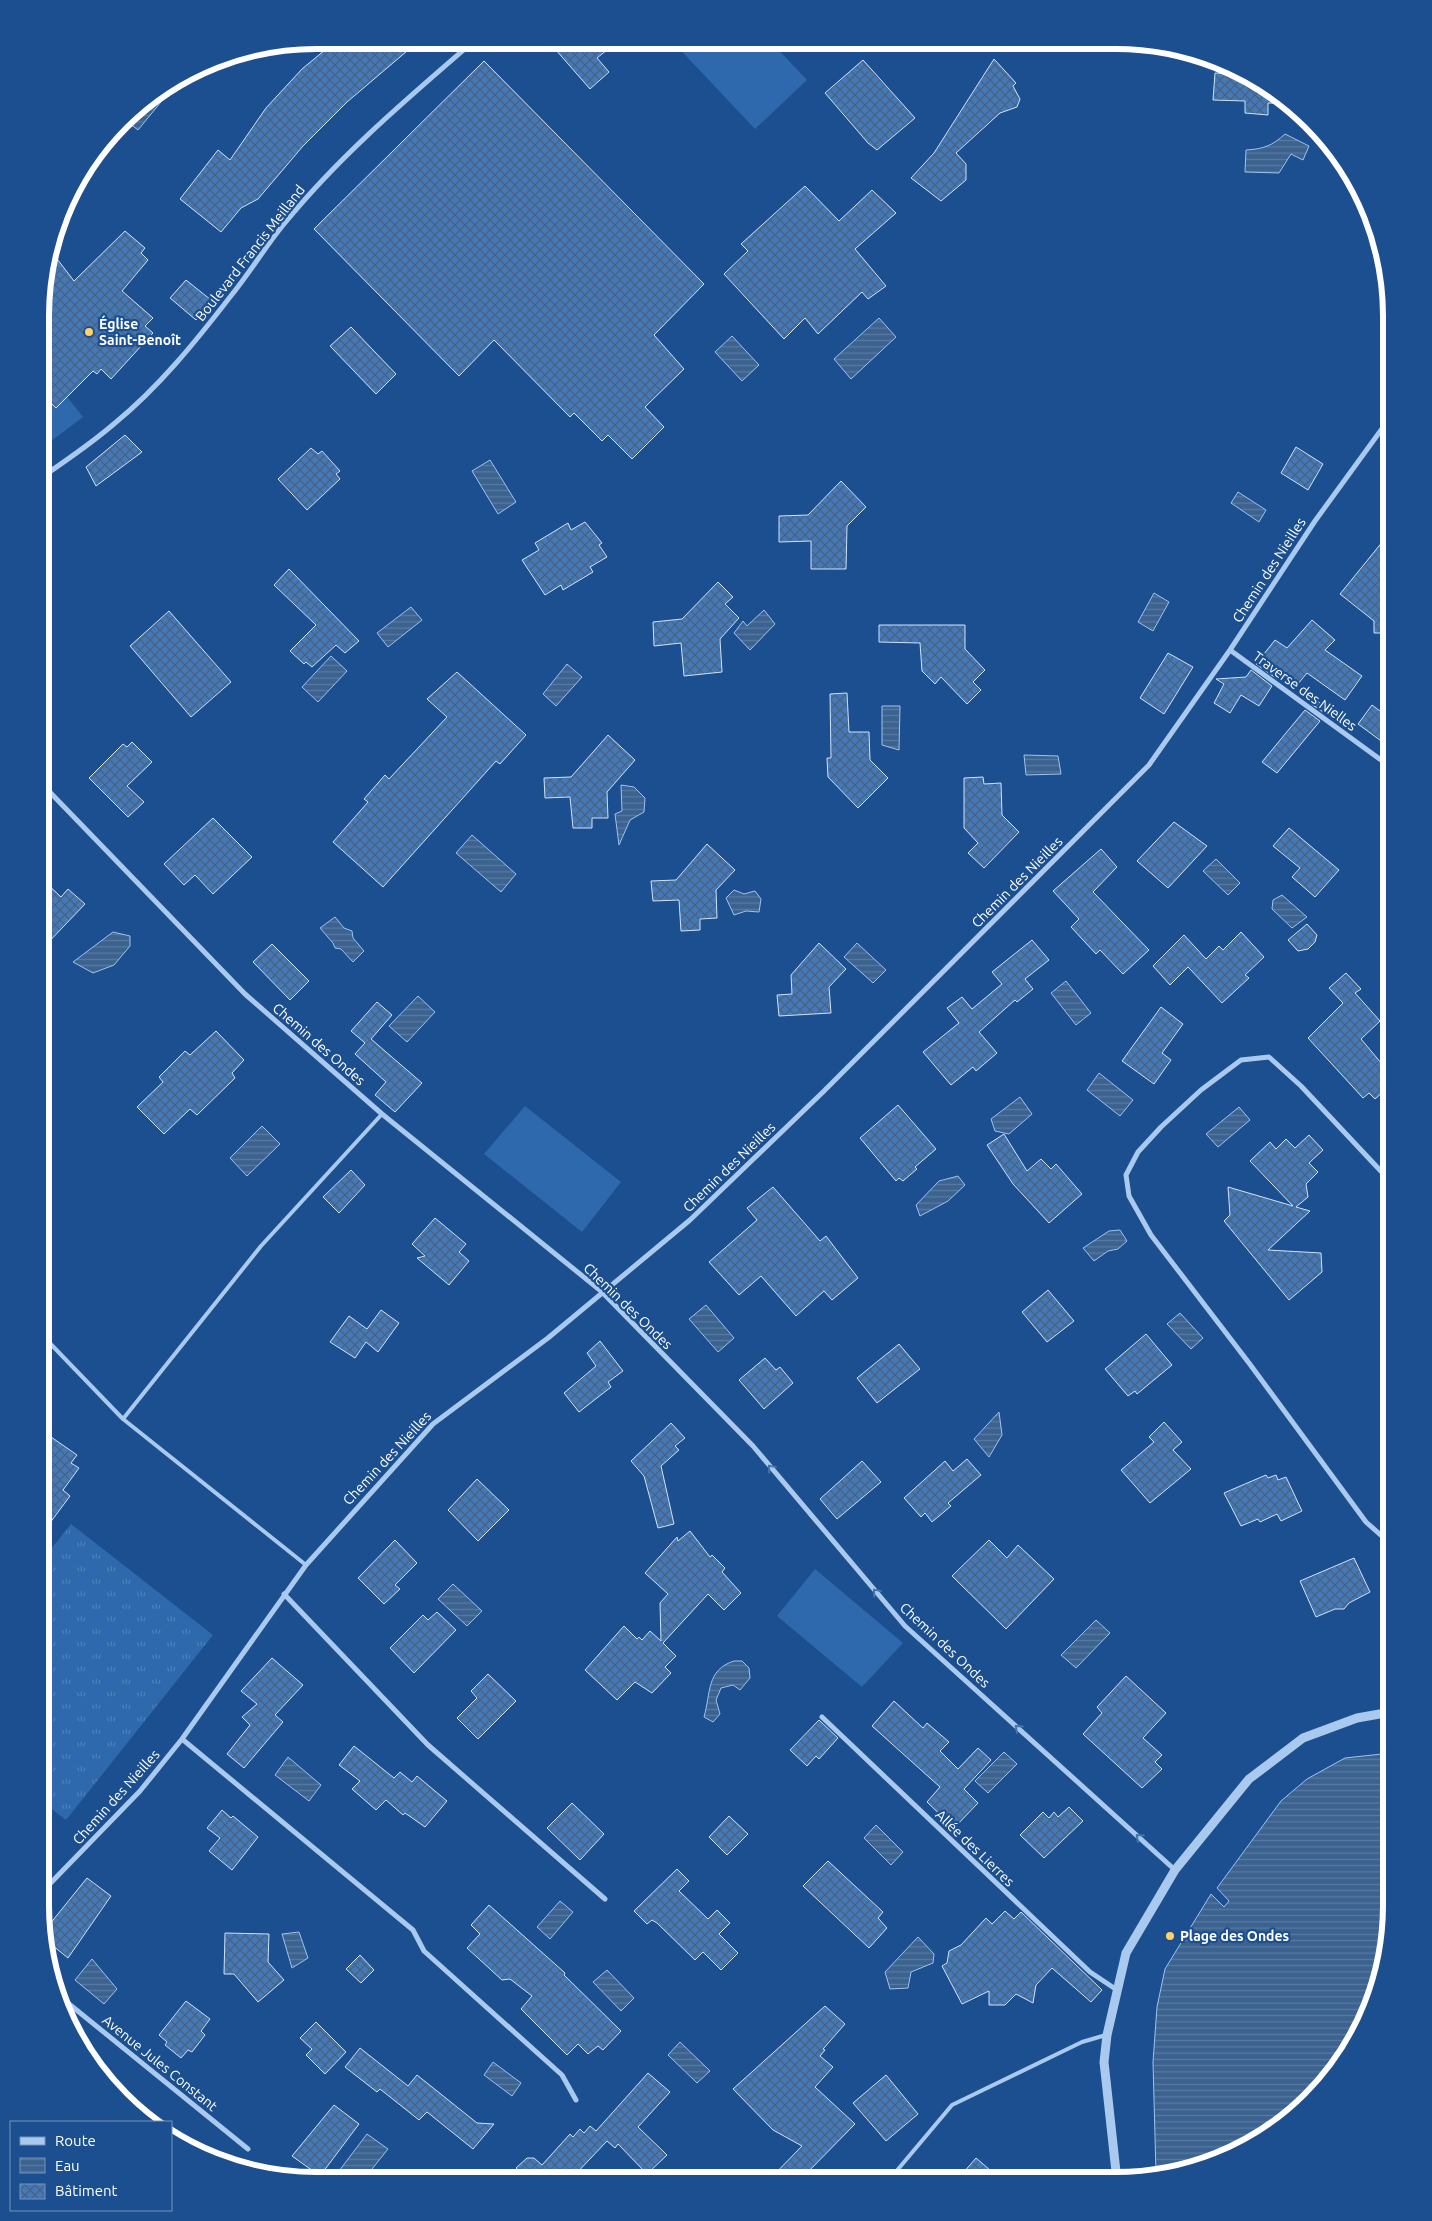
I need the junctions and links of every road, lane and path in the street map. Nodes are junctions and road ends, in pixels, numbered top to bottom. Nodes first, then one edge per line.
1 (465, 49) edge
2 (1383, 427) edge
3 (49, 472) edge
4 (1230, 650) junction
5 (1383, 761) edge
6 (49, 791) edge
7 (382, 1114) junction
8 (1383, 1173) edge
9 (601, 1292) junction
10 (49, 1342) edge
11 (123, 1419) junction
12 (1383, 1537) edge
13 (306, 1565) junction
14 (284, 1594) junction
15 (1383, 1714) edge
16 (822, 1717) dead end
17 (182, 1739) junction
18 (1175, 1870) junction
19 (49, 1885) edge
20 (605, 1899) dead end
21 (1117, 1990) junction
22 (67, 2003) edge
23 (1107, 2035) junction
24 (576, 2100) dead end
25 (248, 2149) dead end
26 (896, 2172) edge
27 (1116, 2172) edge

1 - 3 street, Boulevard Francis Meilland
2 - 4 street, Chemin des Nieilles
4 - 5 street, Traverse des Nielles
4 - 9 street, Chemin des Nieilles
6 - 7 street, Chemin des Ondes
7 - 9 street, Chemin des Ondes
7 - 11 lane
8 - 12 street
9 - 13 street, Chemin des Nieilles
18 -> 9 street, Chemin des Ondes
10 - 11 lane
11 - 13 lane
13 - 14 street, Chemin des Nieilles
14 - 17 street, Chemin des Nieilles
14 - 20 street
15 - 18 street
16 - 21 street, Allée des Lierres
17 - 19 street, Chemin des Nieilles
17 - 24 street
18 - 21 street
21 - 23 street
22 - 25 street, Avenue Jules Constant
23 - 26 lane
23 - 27 street

